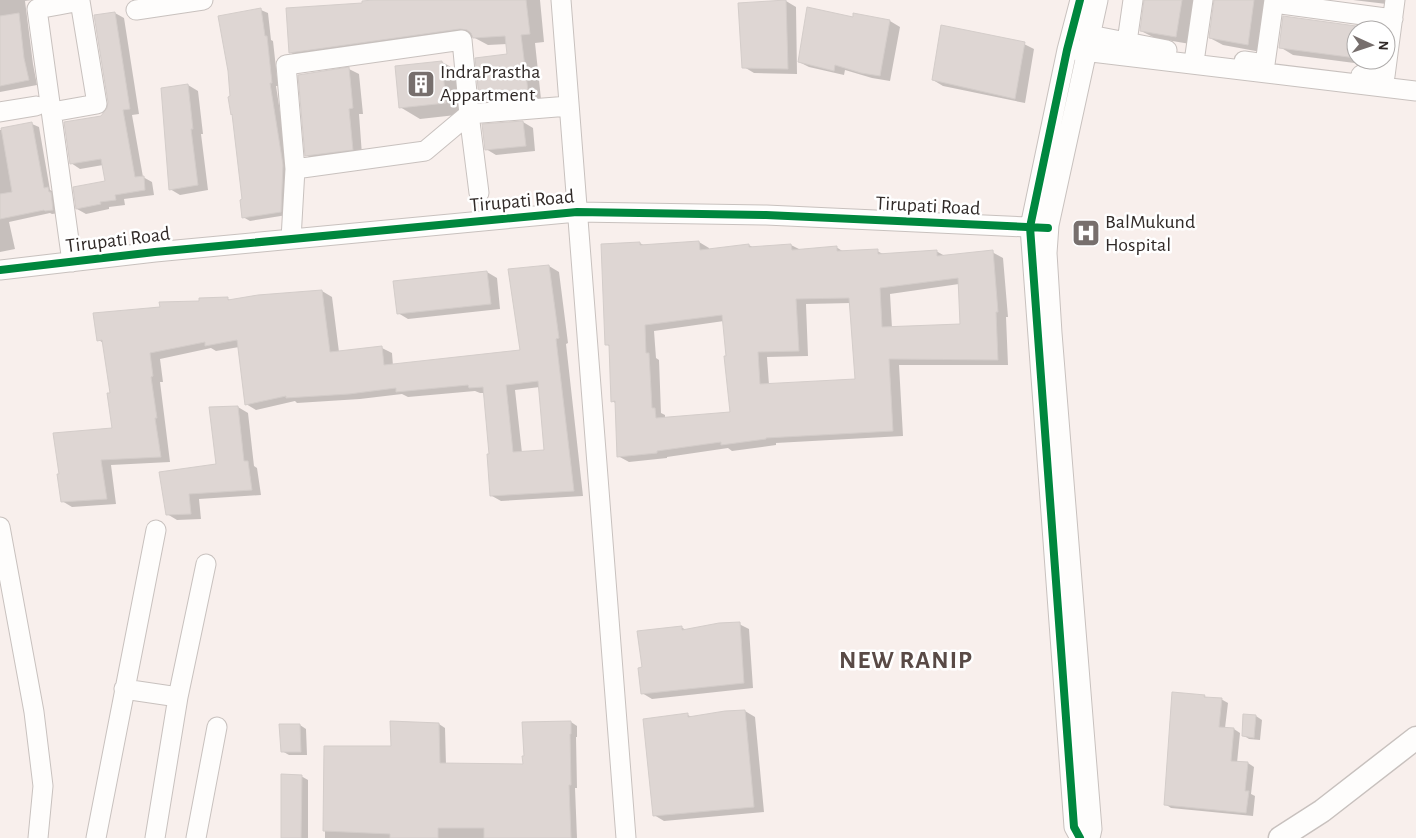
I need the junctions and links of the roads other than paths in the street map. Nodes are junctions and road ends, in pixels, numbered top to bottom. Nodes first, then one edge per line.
1 (203, 0) edge
2 (561, 0) edge
3 (1080, 0) edge
4 (1098, 0) edge
5 (1133, 0) edge
6 (1203, 0) edge
7 (1395, 0) edge
8 (83, 1) edge
9 (1274, 1) edge
10 (58, 2) edge
11 (136, 10) dead end
12 (1393, 19) junction
13 (1127, 42) junction
14 (1088, 43) junction
15 (1067, 50) junction
16 (1195, 55) junction
17 (1265, 64) junction
18 (1416, 91) edge
19 (569, 106) junction
20 (44, 109) junction
21 (0, 112) edge
22 (469, 114) junction
23 (295, 169) junction
24 (479, 193) dead end
25 (578, 212) junction
26 (1030, 227) junction
27 (1048, 228) junction
28 (291, 239) junction
29 (72, 262) junction
30 (0, 270) edge
31 (0, 527) edge
32 (156, 530) dead end
33 (206, 564) dead end
34 (124, 689) junction
35 (178, 696) junction
36 (217, 727) dead end
37 (1416, 738) edge
38 (38, 838) edge
39 (96, 838) edge
40 (155, 838) edge
41 (196, 838) edge
42 (626, 838) edge
43 (1080, 838) edge
44 (1090, 838) edge
45 (1280, 838) edge

1 - 11 street
2 - 19 street
3 - 15 street
4 - 14 street
5 - 13 street
6 - 16 street
7 - 12 street
8 - 10 street
8 - 20 street
9 - 12 street
9 - 17 street
10 - 20 street
12 - 17 street
13 - 14 street
13 - 16 street
14 - 15 street
14 - 18 street
14 - 27 street
15 - 26 street
16 - 17 street
19 - 22 street
19 - 25 street
20 - 21 street
20 - 29 street
22 - 23 street
22 - 23 street
22 - 24 street
23 - 28 street
25 - 26 street, Tirupati Road
25 - 28 street, Tirupati Road
25 - 42 street
26 - 27 street, Tirupati Road
26 - 43 street
27 - 44 street
28 - 29 street, Tirupati Road
29 - 30 street, Tirupati Road
31 - 38 street
32 - 34 street
33 - 35 street
34 - 35 street
34 - 39 street
35 - 40 street
36 - 41 street
37 - 45 main road

